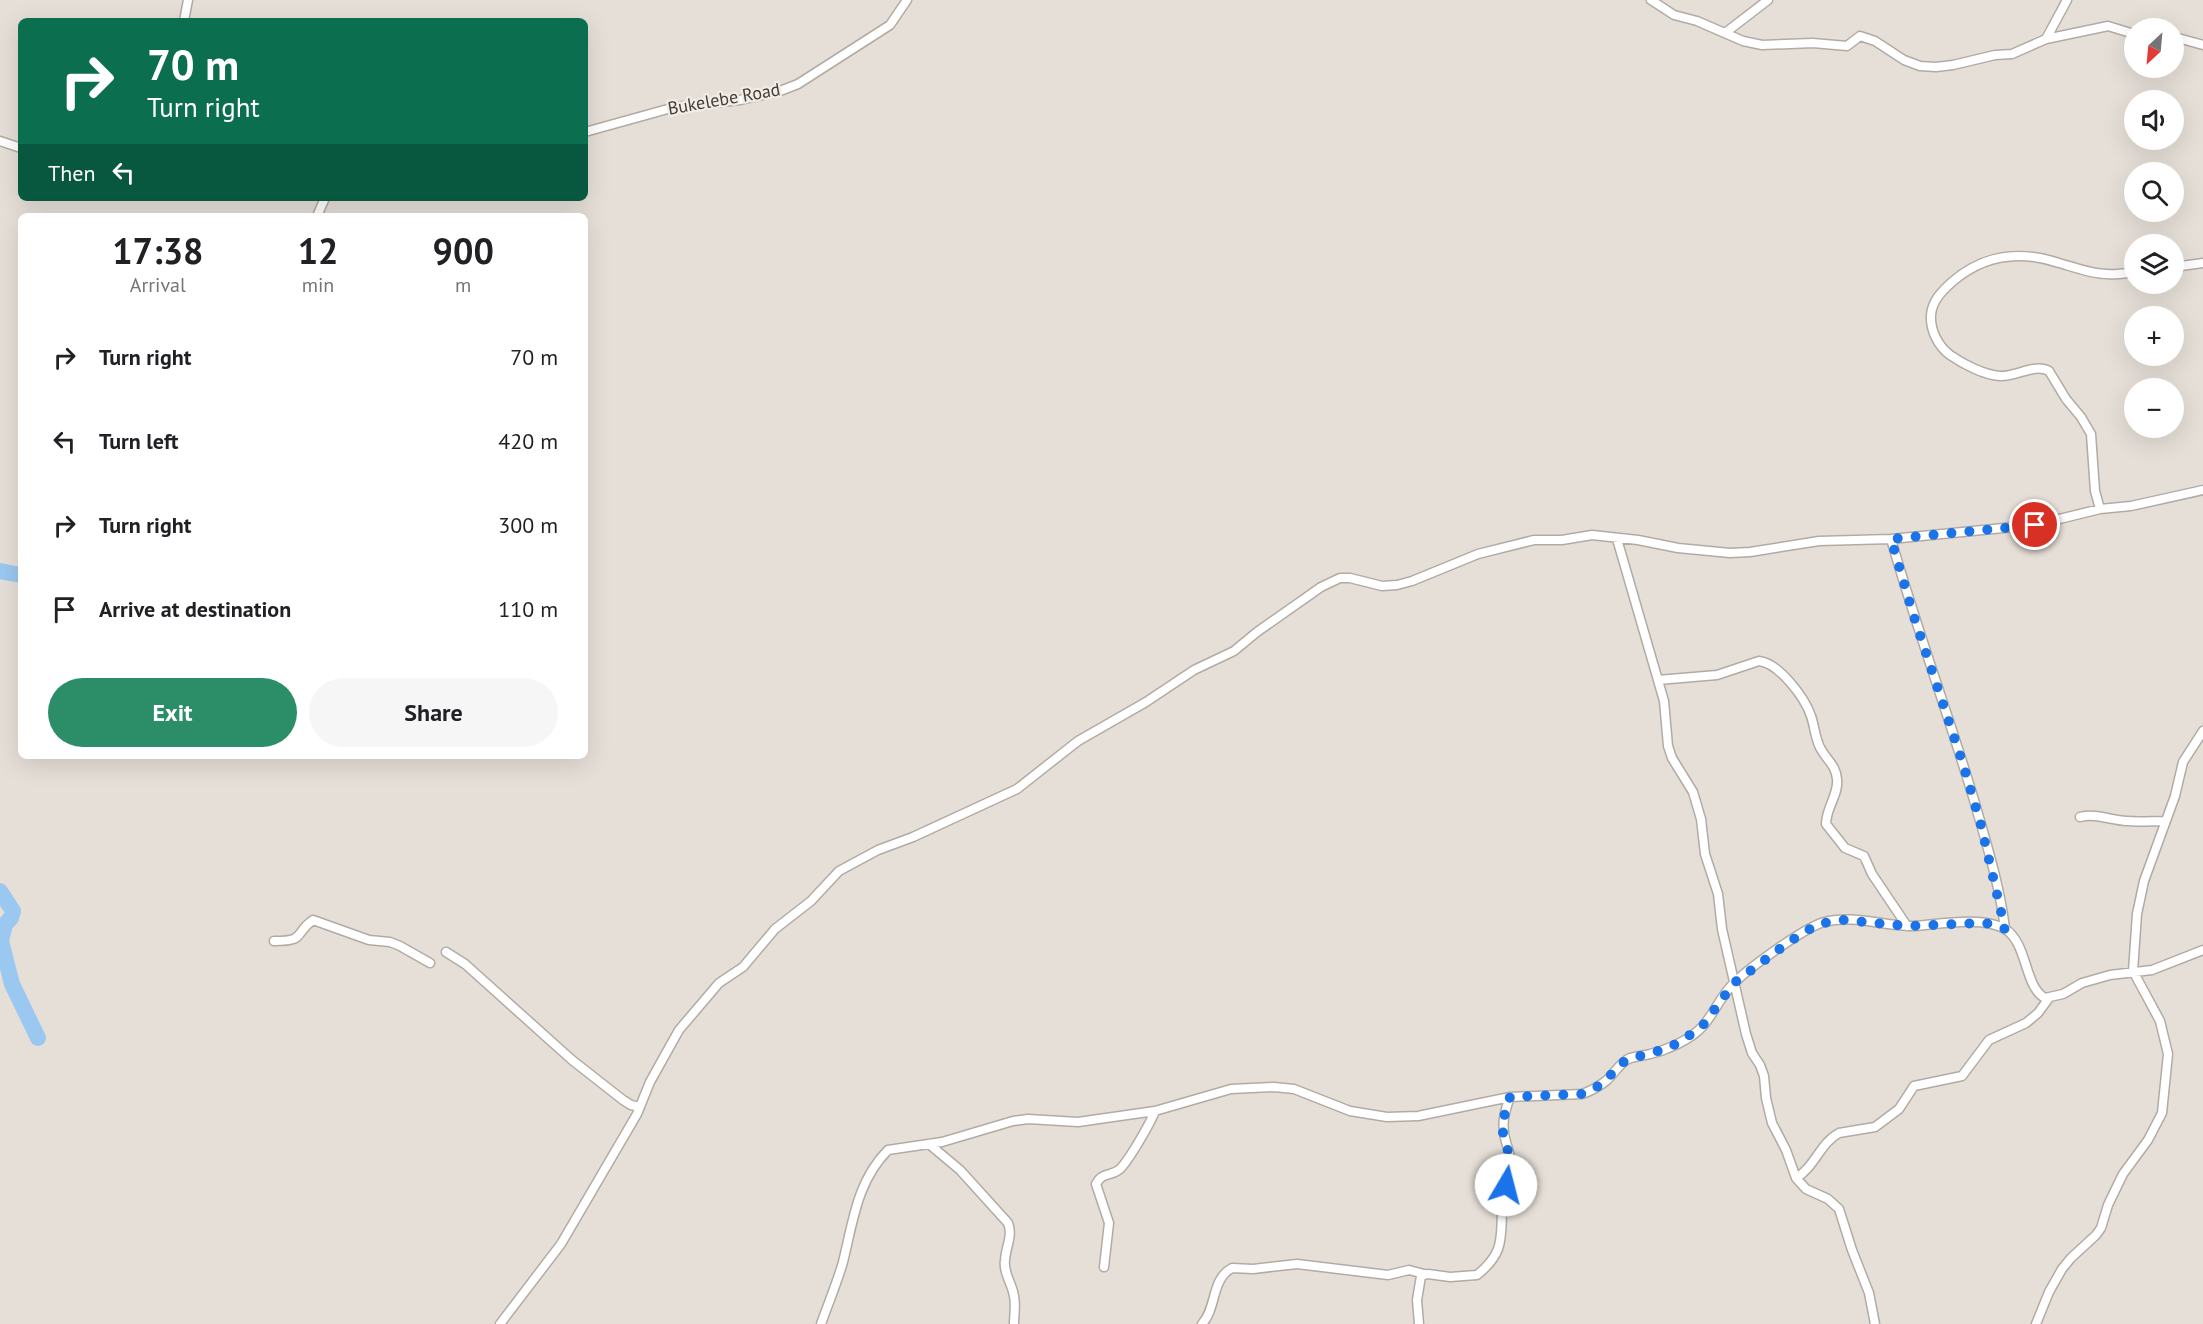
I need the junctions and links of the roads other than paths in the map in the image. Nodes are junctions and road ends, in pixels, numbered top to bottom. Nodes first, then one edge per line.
1 (188, 0) edge
2 (908, 0) edge
3 (1651, 0) edge
4 (1768, 0) edge
5 (2067, 0) edge
6 (185, 18) edge
7 (2124, 31) edge
8 (1725, 33) junction
9 (2046, 39) junction
10 (2184, 40) edge
11 (2203, 45) edge
12 (588, 131) edge
13 (0, 141) edge
14 (18, 147) edge
15 (2203, 263) edge
16 (2184, 266) edge
17 (2124, 273) edge
18 (2203, 490) edge
19 (2100, 509) junction
20 (1617, 538) junction
21 (1891, 539) junction
22 (1658, 680) junction
23 (2203, 731) edge
24 (2080, 817) dead end
25 (2165, 821) junction
26 (1907, 926) junction
27 (2005, 929) junction
28 (274, 941) dead end
29 (2203, 950) edge
30 (446, 952) dead end
31 (430, 963) dead end
32 (2133, 971) junction
33 (1734, 983) junction
34 (2049, 998) junction
35 (1510, 1097) junction
36 (640, 1107) junction
37 (1155, 1111) junction
38 (929, 1144) junction
39 (1796, 1178) junction
40 (1104, 1267) dead end
41 (1424, 1274) junction
42 (500, 1324) edge
43 (821, 1324) edge
44 (1014, 1324) edge
45 (1202, 1324) edge
46 (1419, 1324) edge
47 (1875, 1324) edge
48 (2036, 1324) edge

1 - 6 street
2 - 12 street, Bukelebe Road
3 - 8 street
4 - 8 street
5 - 9 street
7 - 9 street
8 - 9 street
10 - 11 street
13 - 14 street
15 - 16 street
17 - 19 street
18 - 19 street
19 - 21 street
20 - 21 street
20 - 22 street
20 - 36 street
21 - 27 street
22 - 26 street
22 - 33 street
23 - 25 street
24 - 25 street
25 - 32 street
26 - 27 street
26 - 33 street
27 - 34 street
28 - 31 street
29 - 32 street
30 - 36 street
32 - 34 street
32 - 48 street
33 - 35 street
33 - 39 street
34 - 39 street
35 - 37 street
35 - 41 street
36 - 42 street
37 - 38 street
37 - 40 street
38 - 43 street
38 - 44 street
39 - 47 street
41 - 45 street
41 - 46 street

